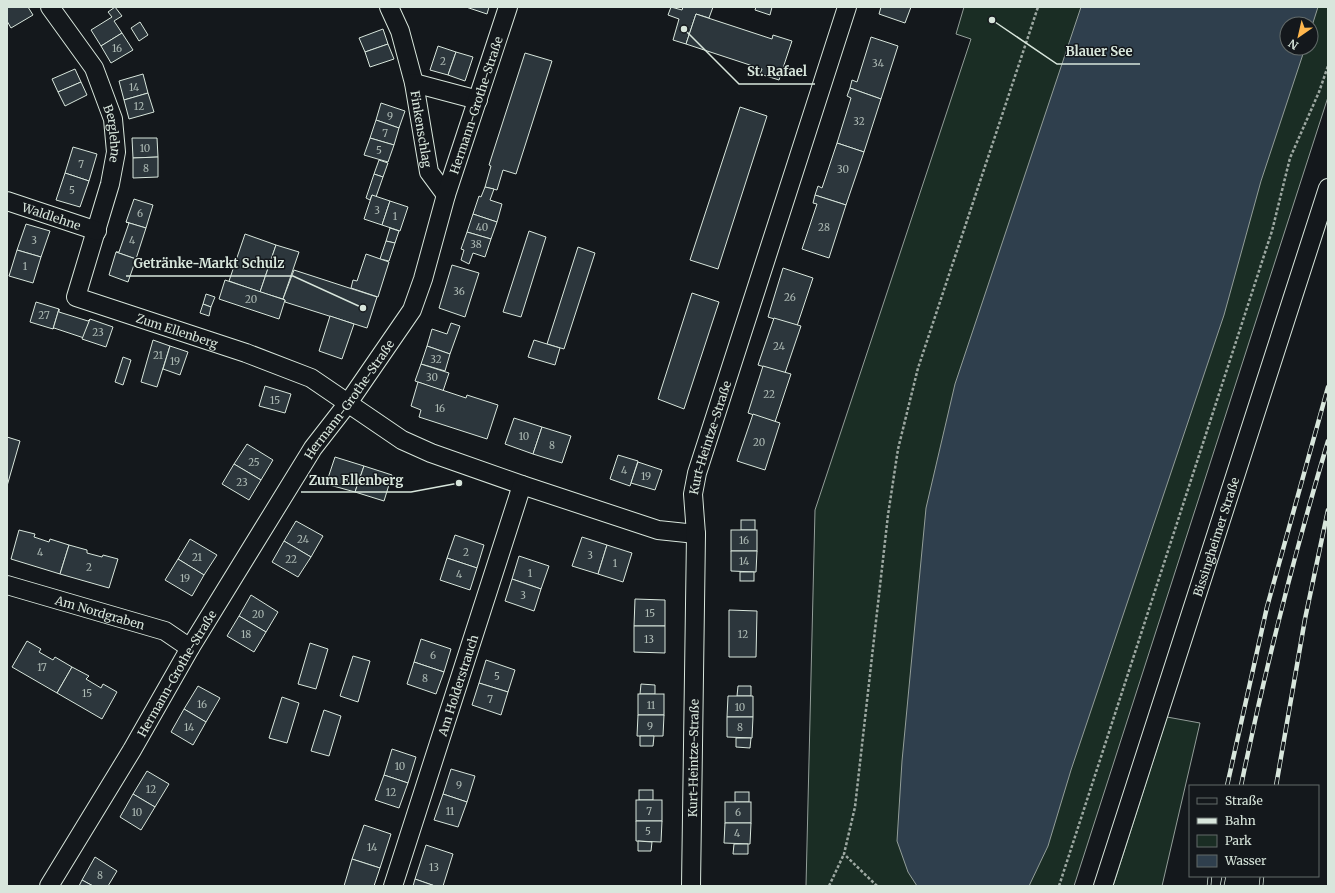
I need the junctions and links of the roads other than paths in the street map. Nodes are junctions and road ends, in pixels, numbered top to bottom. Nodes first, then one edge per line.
1 (50, 7) edge
2 (389, 7) edge
3 (508, 7) edge
4 (847, 7) edge
5 (414, 83) junction
6 (478, 100) junction
7 (1328, 188) edge
8 (446, 195) junction
9 (7, 201) edge
10 (97, 231) junction
11 (76, 297) joint
12 (348, 403) junction
13 (522, 485) junction
14 (696, 534) junction
15 (7, 585) edge
16 (190, 648) junction
17 (49, 886) edge
18 (393, 886) edge
19 (691, 886) edge
20 (1103, 886) edge

1 - 10 street, Berglehne
2 - 5 street, Finkenschlag
3 - 6 street, Hermann-Grothe-Straße
4 - 14 street, Kurt-Heintze-Straße
5 - 6 street, Finkenschlag
5 - 8 street, Finkenschlag
6 - 8 street, Hermann-Grothe-Straße
7 - 20 street, Bissingheimer Straße
8 - 12 street, Hermann-Grothe-Straße
9 - 10 street, Waldlehne
10 - 11 street, Berglehne
11 - 12 street, Zum Ellenberg
12 - 13 street, Zum Ellenberg
12 - 16 street, Hermann-Grothe-Straße
13 - 14 street, Zum Ellenberg
13 - 18 street, Am Holderstrauch
14 - 19 street, Kurt-Heintze-Straße
15 - 16 street, Am Nordgraben
16 - 17 street, Hermann-Grothe-Straße

